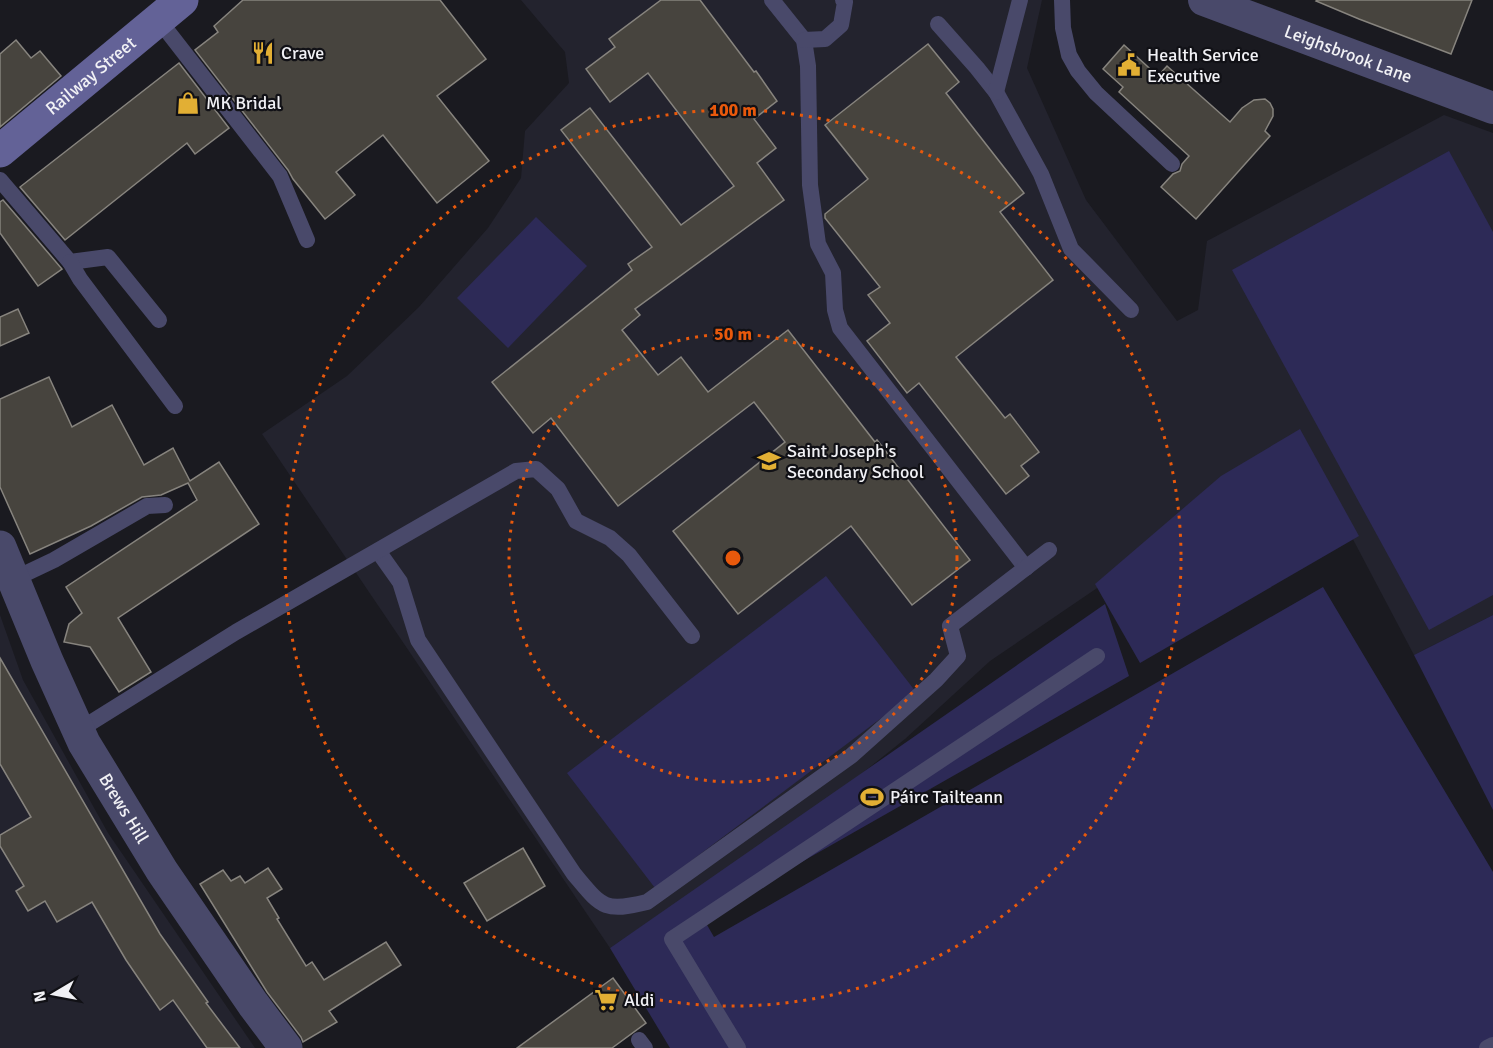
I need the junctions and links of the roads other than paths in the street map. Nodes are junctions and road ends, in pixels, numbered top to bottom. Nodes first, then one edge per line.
1 (772, 0) edge
2 (843, 0) edge
3 (1020, 0) edge
4 (1062, 0) edge
5 (1204, 0) edge
6 (170, 9) edge
7 (938, 24) dead end
8 (804, 40) junction
9 (996, 92) junction
10 (1493, 108) edge
11 (0, 151) edge
12 (1172, 164) dead end
13 (0, 180) edge
14 (307, 240) dead end
15 (70, 262) junction
16 (1131, 310) dead end
17 (159, 320) dead end
18 (175, 406) dead end
19 (165, 505) dead end
20 (0, 546) edge
21 (1049, 550) dead end
22 (378, 551) junction
23 (1026, 568) junction
24 (14, 579) junction
25 (692, 636) dead end
26 (1096, 656) dead end
27 (79, 730) junction
28 (1493, 1045) edge
29 (286, 1048) edge
30 (738, 1048) edge
31 (1487, 1048) edge

1 - 8 lane
2 - 8 lane
3 - 9 lane
4 - 12 lane
5 - 10 street, Leighsbrook Lane
6 - 11 main road, Railway Street
6 - 14 lane
7 - 9 lane
8 - 23 lane
9 - 16 lane
13 - 15 lane
15 - 17 lane
15 - 18 lane
19 - 24 lane
20 - 24 street, Brews Hill
21 - 23 lane
22 - 23 lane
22 - 25 lane
22 - 27 lane
24 - 27 street, Brews Hill
26 - 30 lane
27 - 29 street, Brews Hill
28 - 31 lane

